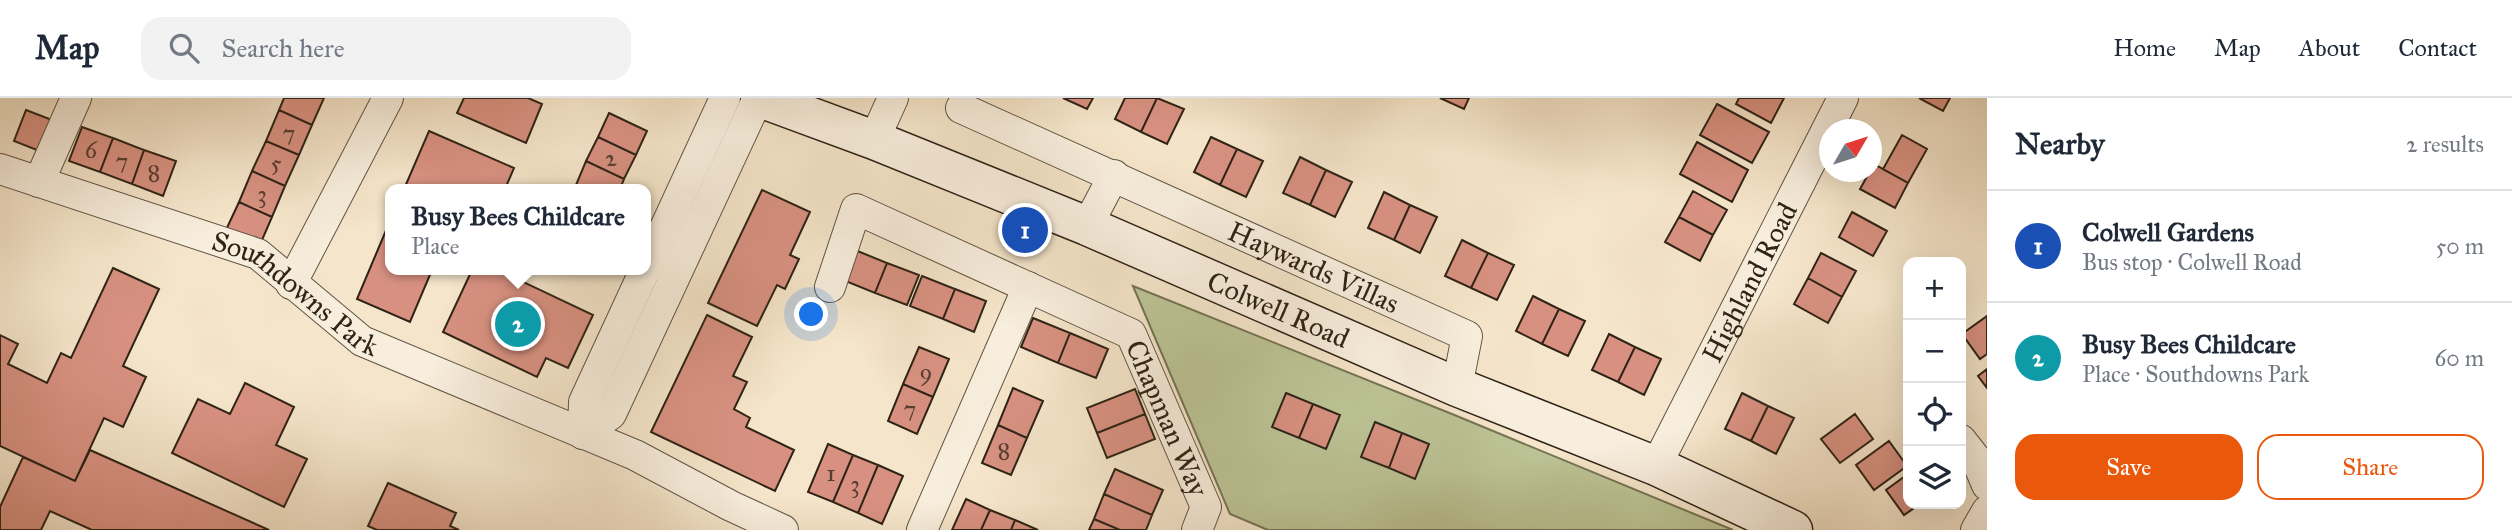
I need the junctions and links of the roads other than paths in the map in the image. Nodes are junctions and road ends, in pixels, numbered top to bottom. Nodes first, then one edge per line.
1 (76, 98) edge
2 (388, 98) edge
3 (725, 98) edge
4 (759, 98) edge
5 (892, 98) edge
6 (1843, 98) edge
7 (961, 108) dead end
8 (874, 140) junction
9 (0, 169) edge
10 (1114, 175) junction
11 (38, 182) junction
12 (1087, 226) junction
13 (651, 258) edge
14 (643, 275) edge
15 (291, 284) junction
16 (1028, 286) junction
17 (830, 287) dead end
18 (1457, 387) junction
19 (583, 434) junction
20 (1966, 446) edge
21 (1656, 466) junction
22 (1987, 485) edge
23 (1987, 511) edge
24 (783, 530) edge
25 (922, 530) edge
26 (1197, 530) edge
27 (1793, 530) edge
28 (1976, 530) edge

1 - 11 street
2 - 15 street
3 - 13 street
4 - 8 street, Colwell Road
4 - 19 street
5 - 8 street
6 - 21 street, Highland Road
7 - 10 street, Haywards Villas
8 - 12 street, Colwell Road
9 - 11 street, Southdowns Park
10 - 12 street
10 - 18 street, Haywards Villas
11 - 15 street, Southdowns Park
12 - 18 street, Colwell Road
14 - 19 street
15 - 19 street, Southdowns Park
16 - 17 street, Chapman Way
16 - 25 street
16 - 26 street, Chapman Way
18 - 21 street, Colwell Road
19 - 24 street, Southdowns Park
20 - 22 street
21 - 27 street, Colwell Road
23 - 28 street

